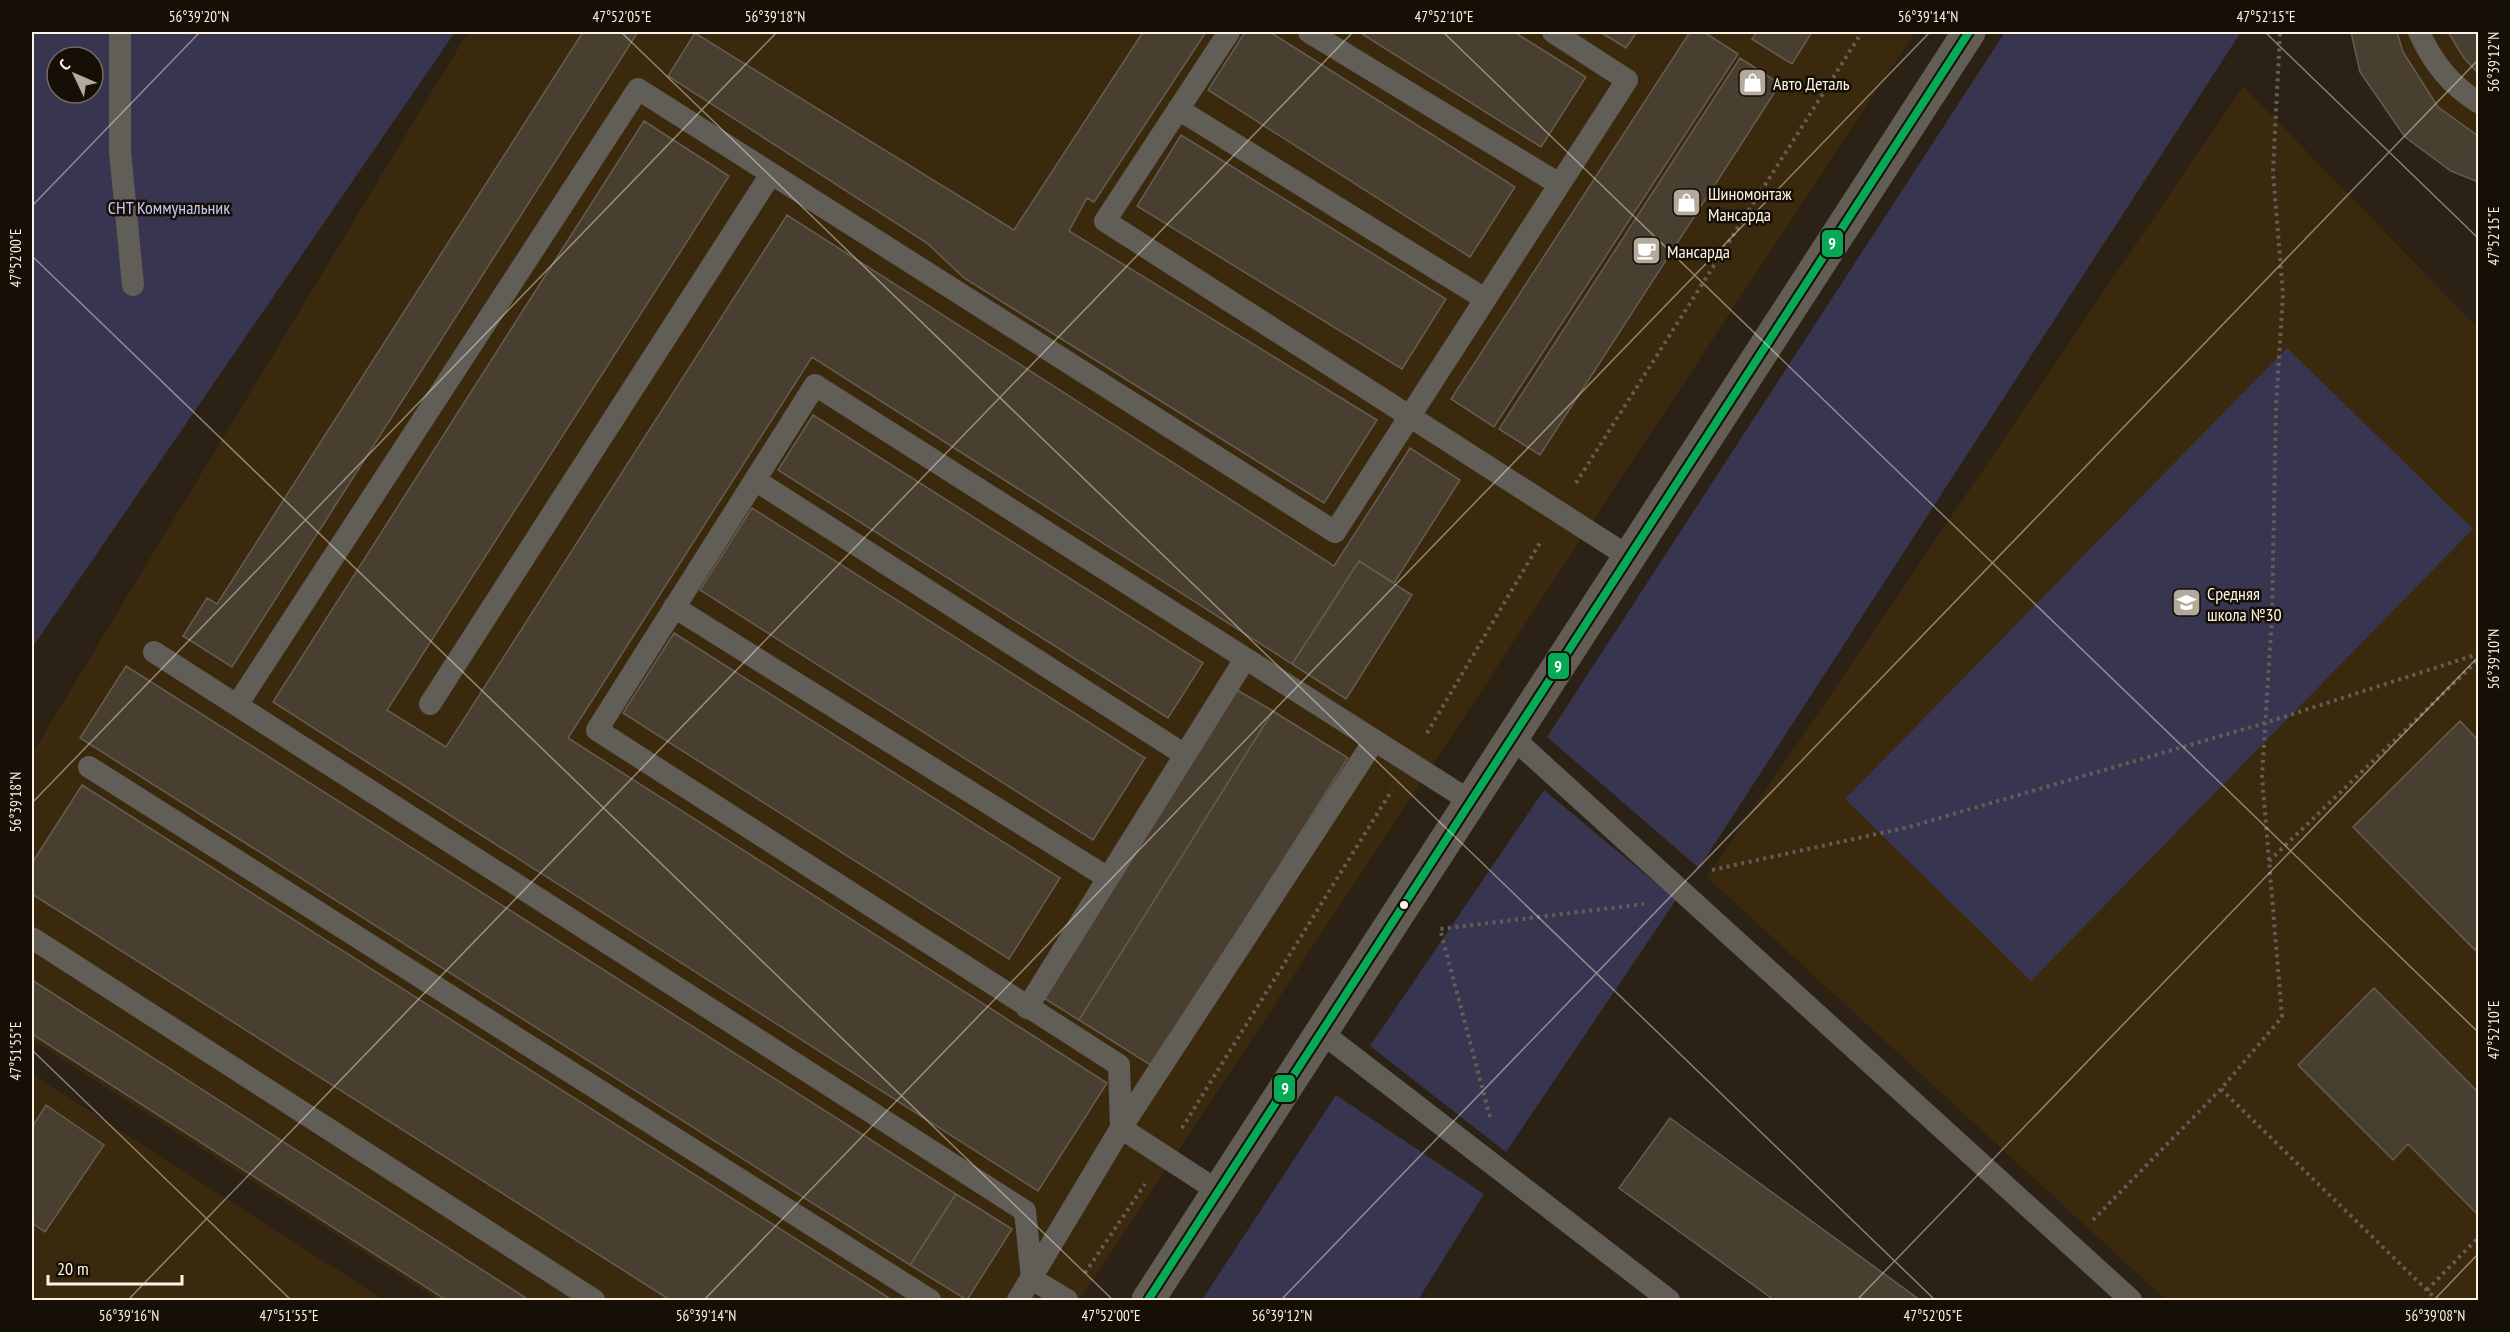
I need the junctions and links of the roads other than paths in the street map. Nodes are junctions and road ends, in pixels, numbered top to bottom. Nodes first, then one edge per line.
1 (120, 32) edge
2 (1229, 32) edge
3 (1309, 32) edge
4 (1553, 32) edge
5 (1969, 32) edge
6 (2419, 32) edge
7 (2478, 102) edge
8 (1178, 109) junction
9 (771, 174) junction
10 (1559, 184) junction
11 (133, 285) dead end
12 (1485, 299) junction
13 (1409, 416) junction
14 (755, 480) junction
15 (1629, 557) junction
16 (674, 607) junction
17 (154, 652) dead end
18 (1245, 659) junction
19 (430, 704) dead end
20 (237, 705) junction
21 (1512, 737) junction
22 (1374, 741) junction
23 (1185, 755) junction
24 (89, 767) dead end
25 (1470, 801) junction
26 (1108, 878) junction
27 (32, 938) edge
28 (1027, 1008) junction
29 (1321, 1032) junction
30 (1121, 1128) junction
31 (1218, 1191) junction
32 (1032, 1279) junction
33 (594, 1300) edge
34 (930, 1300) edge
35 (1018, 1300) edge
36 (1067, 1300) edge
37 (1148, 1300) edge
38 (1669, 1300) edge
39 (2131, 1300) edge

1 - 11 lane
2 - 8 lane
3 - 10 lane
4 - 10 lane
5 - 15 main road
6 - 7 lane
8 - 12 lane
8 - 13 lane
9 - 13 lane
9 - 19 lane
9 - 20 lane
10 - 12 lane
12 - 13 lane
13 - 15 lane
14 - 16 lane
14 - 18 lane
14 - 23 lane
15 - 21 main road
16 - 26 lane
16 - 28 lane
17 - 20 lane
18 - 22 lane
18 - 23 lane
20 - 32 lane
21 - 25 main road
21 - 39 lane
22 - 25 lane
22 - 30 lane
23 - 26 lane
24 - 34 lane
25 - 29 main road
26 - 28 lane
27 - 33 lane
28 - 30 lane
29 - 31 main road
29 - 38 lane
30 - 31 lane
30 - 32 lane
31 - 37 main road
32 - 35 lane
32 - 36 lane

